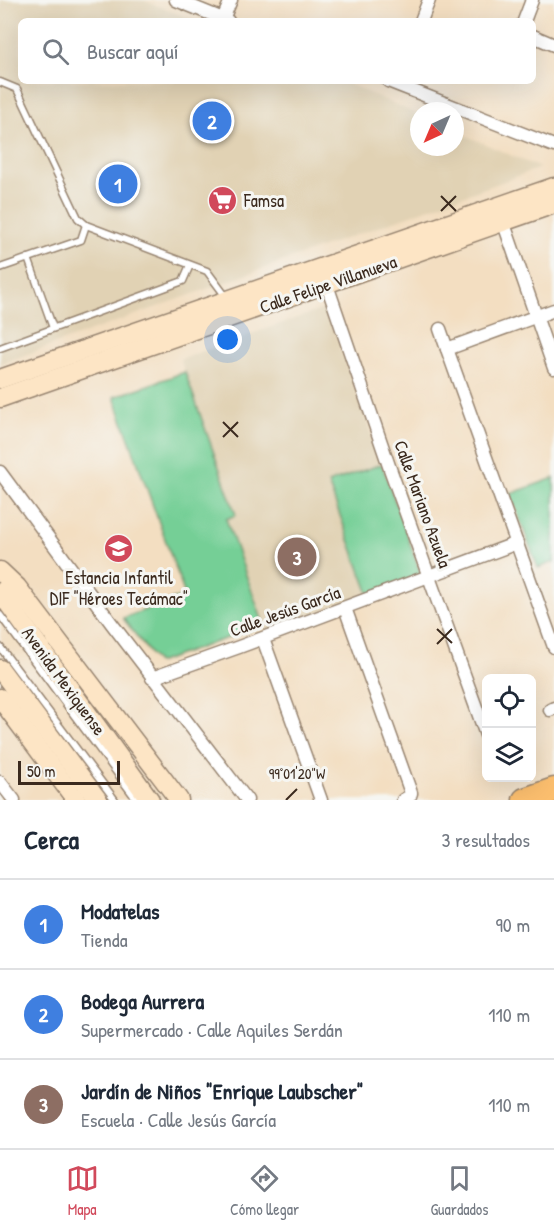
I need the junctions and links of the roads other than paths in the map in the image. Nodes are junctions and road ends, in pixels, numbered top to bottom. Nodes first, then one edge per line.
1 (176, 0) edge
2 (231, 0) edge
3 (429, 0) edge
4 (532, 0) edge
5 (221, 18) edge
6 (226, 18) edge
7 (422, 18) edge
8 (525, 18) edge
9 (536, 37) edge
10 (554, 45) edge
11 (0, 82) edge
12 (398, 84) edge
13 (554, 146) edge
14 (554, 187) edge
15 (554, 204) edge
16 (521, 207) junction
17 (503, 221) junction
18 (86, 225) junction
19 (28, 258) junction
20 (190, 265) junction
21 (0, 268) edge
22 (327, 285) junction
23 (230, 301) junction
24 (554, 310) edge
25 (536, 316) junction
26 (53, 328) junction
27 (440, 329) dead end
28 (0, 348) edge
29 (447, 350) junction
30 (554, 368) edge
31 (0, 379) edge
32 (0, 398) edge
33 (0, 472) edge
34 (517, 543) junction
35 (0, 571) edge
36 (430, 576) junction
37 (0, 592) edge
38 (345, 608) junction
39 (548, 610) edge
40 (0, 615) edge
41 (263, 639) junction
42 (0, 647) edge
43 (554, 647) edge
44 (0, 669) edge
45 (152, 678) junction
46 (0, 698) edge
47 (484, 728) edge
48 (0, 782) edge
49 (554, 790) edge
50 (14, 800) edge
51 (76, 800) edge
52 (98, 800) edge
53 (115, 800) edge
54 (137, 800) edge
55 (150, 800) edge
56 (178, 800) edge
57 (247, 800) edge
58 (321, 800) edge
59 (403, 800) edge
60 (525, 800) edge

1 - 5 street
2 - 6 street
3 - 7 street
4 - 8 street
9 - 10 street
11 - 18 lane
12 - 13 street
14 - 16 main road, Calle Felipe Villanueva
15 - 16 main road, Calle Felipe Villanueva
16 - 17 main road, Calle Felipe Villanueva
16 - 23 main road, Calle Felipe Villanueva
17 - 22 main road, Calle Felipe Villanueva
17 - 25 street
18 - 19 lane
18 - 20 lane
19 - 21 lane
19 - 26 lane
20 - 23 lane
20 - 26 lane
22 - 32 main road, Calle Felipe Villanueva
22 - 36 street, Calle Mariano Azuela
23 - 31 main road, Calle Felipe Villanueva
24 - 25 street
25 - 29 street
25 - 30 street
26 - 28 lane
27 - 29 street
29 - 34 street
33 - 45 street
34 - 36 street, Calle Jesús García
34 - 39 street
35 - 56 main road
36 - 38 street, Calle Jesús García
36 - 47 street, Calle Mariano Azuela
37 - 55 main road, Avenida Mexiquense
38 - 41 street, Calle Jesús García
38 - 59 street
39 - 43 street
40 - 54 lane
41 - 45 street, Calle Jesús García
41 - 58 street
42 - 53 lane
44 - 52 main road
45 - 57 street
46 - 51 main road
48 - 50 street
49 - 60 highway

